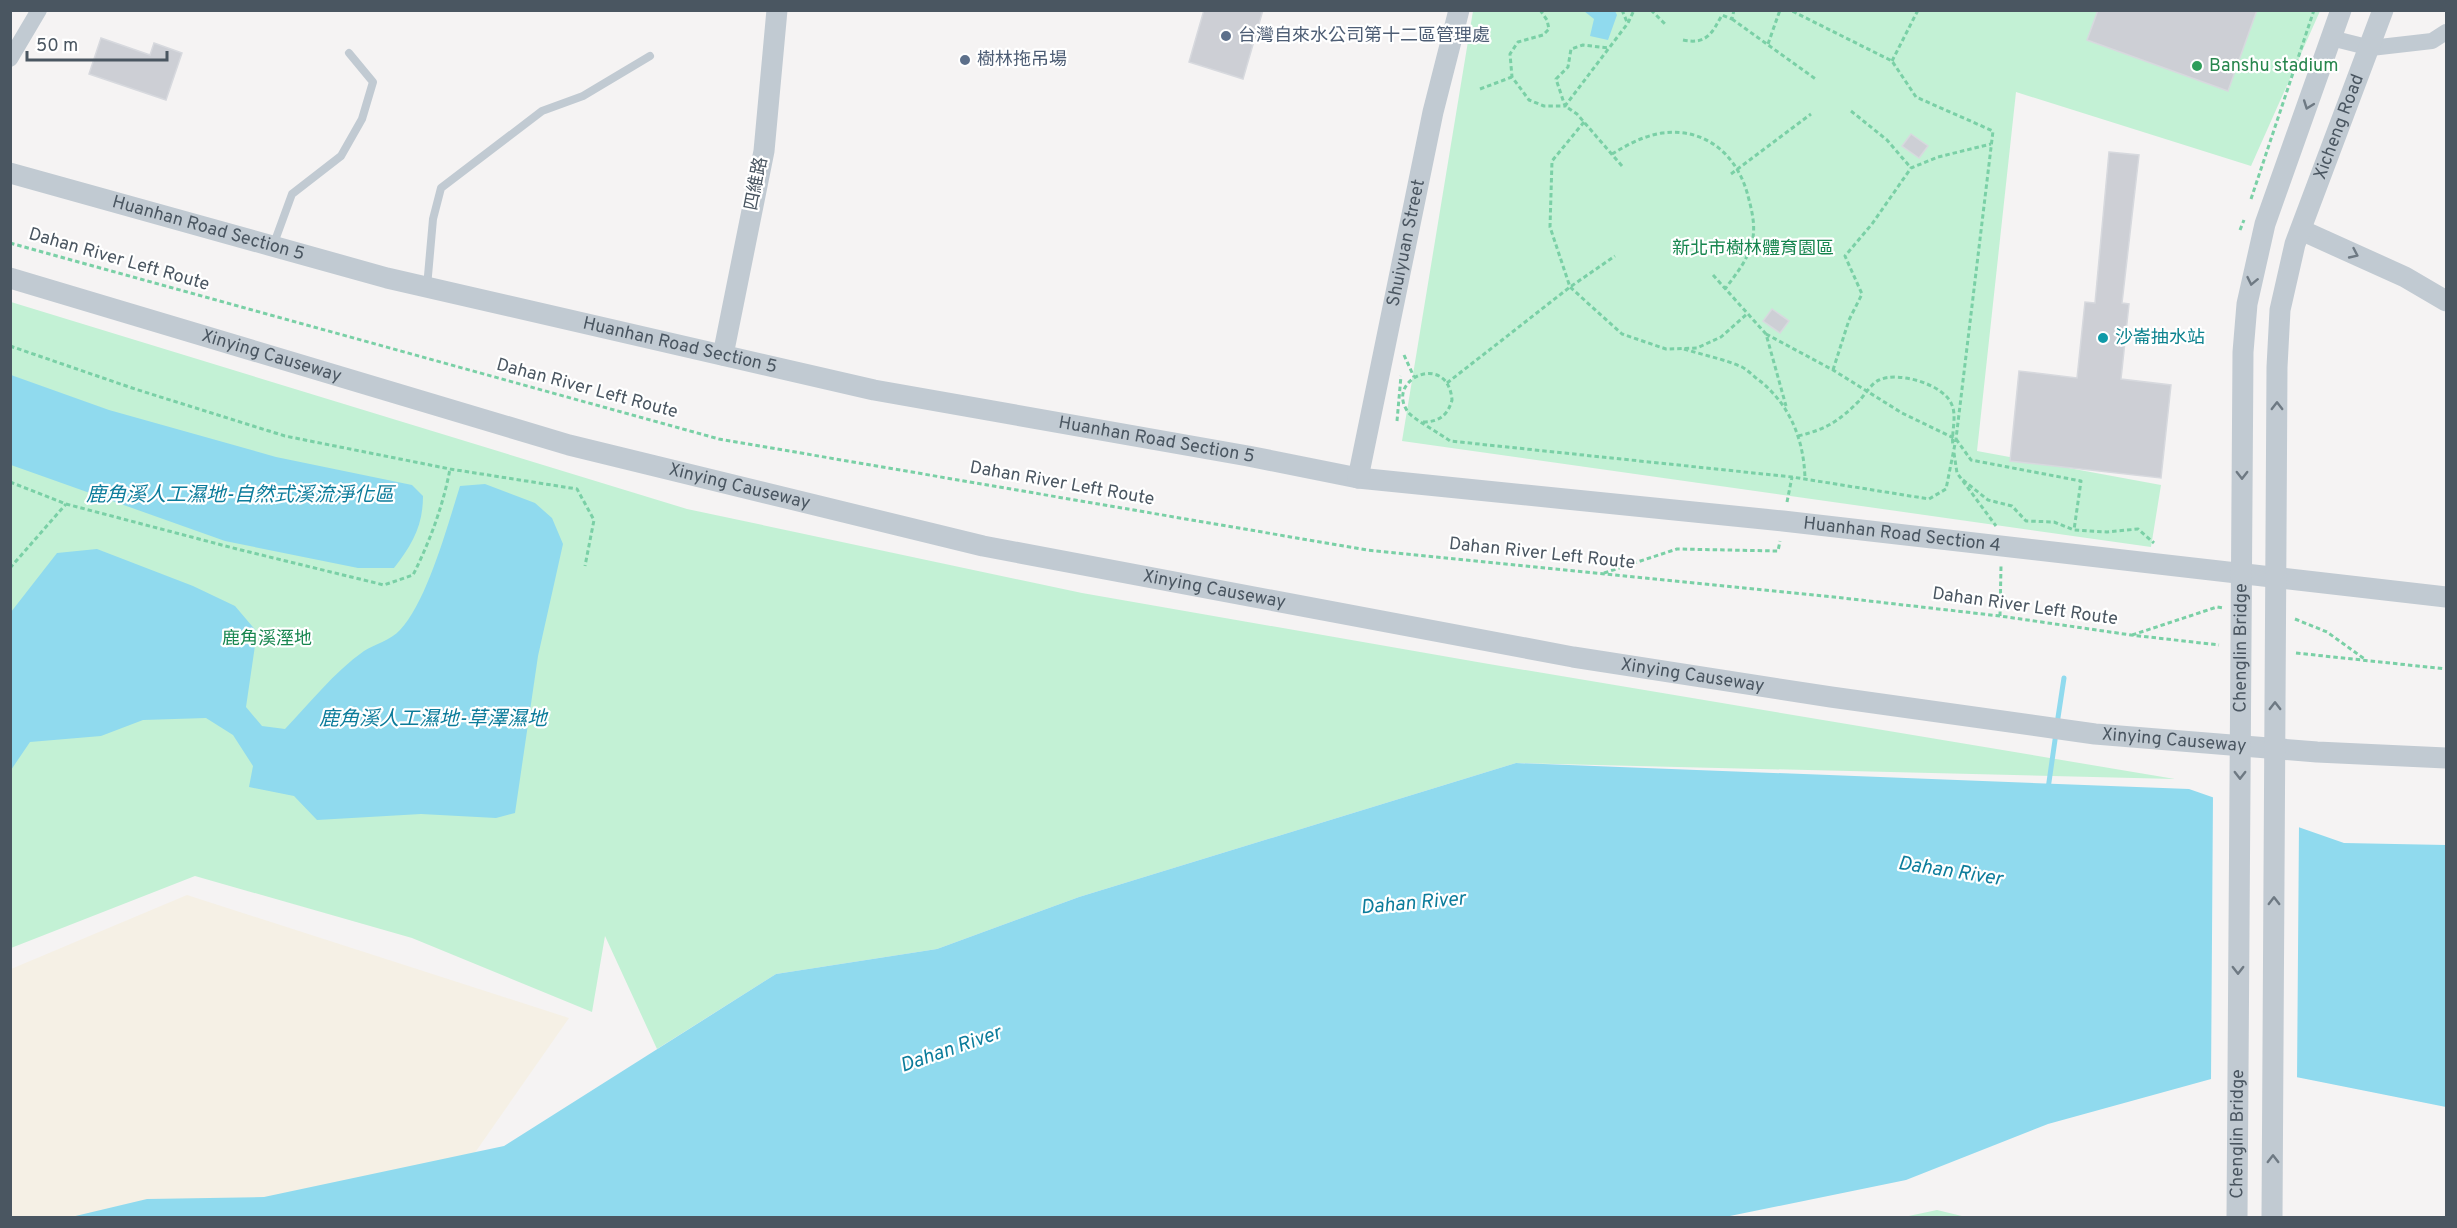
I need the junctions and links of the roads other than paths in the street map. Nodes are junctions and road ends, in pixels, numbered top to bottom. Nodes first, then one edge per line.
1 (39, 10) edge
2 (777, 10) edge
3 (1459, 10) edge
4 (2341, 10) edge
5 (2383, 10) edge
6 (2446, 32) edge
7 (2331, 38) junction
8 (2371, 48) junction
9 (349, 53) dead end
10 (650, 57) dead end
11 (10, 59) edge
12 (10, 173) edge
13 (2265, 224) joint
14 (2298, 237) junction
15 (273, 246) junction
16 (10, 278) edge
17 (427, 287) junction
18 (2446, 301) edge
19 (723, 355) junction
20 (1358, 478) junction
21 (2446, 597) edge
22 (2446, 758) edge
23 (2237, 1218) edge
24 (2272, 1218) edge

1 - 11 street
2 - 19 street, 四維路
3 - 20 street, Shuiyuan Street
4 - 7 street, Xicheng Road
5 - 8 street, Xicheng Road
6 - 8 street
7 - 8 street
7 -> 13 street, Xicheng Road
8 - 14 street, Xicheng Road
9 - 15 lane
10 - 17 lane
12 - 15 street, Huanhan Road Section 5
13 -> 23 street, Chenglin Bridge
14 -> 18 street
24 -> 14 street, Chenglin Bridge
15 - 17 street, Huanhan Road Section 5
16 - 22 street, Xinying Causeway
17 - 19 street, Huanhan Road Section 5
19 - 20 street, Huanhan Road Section 5
20 - 21 street, Huanhan Road Section 4

